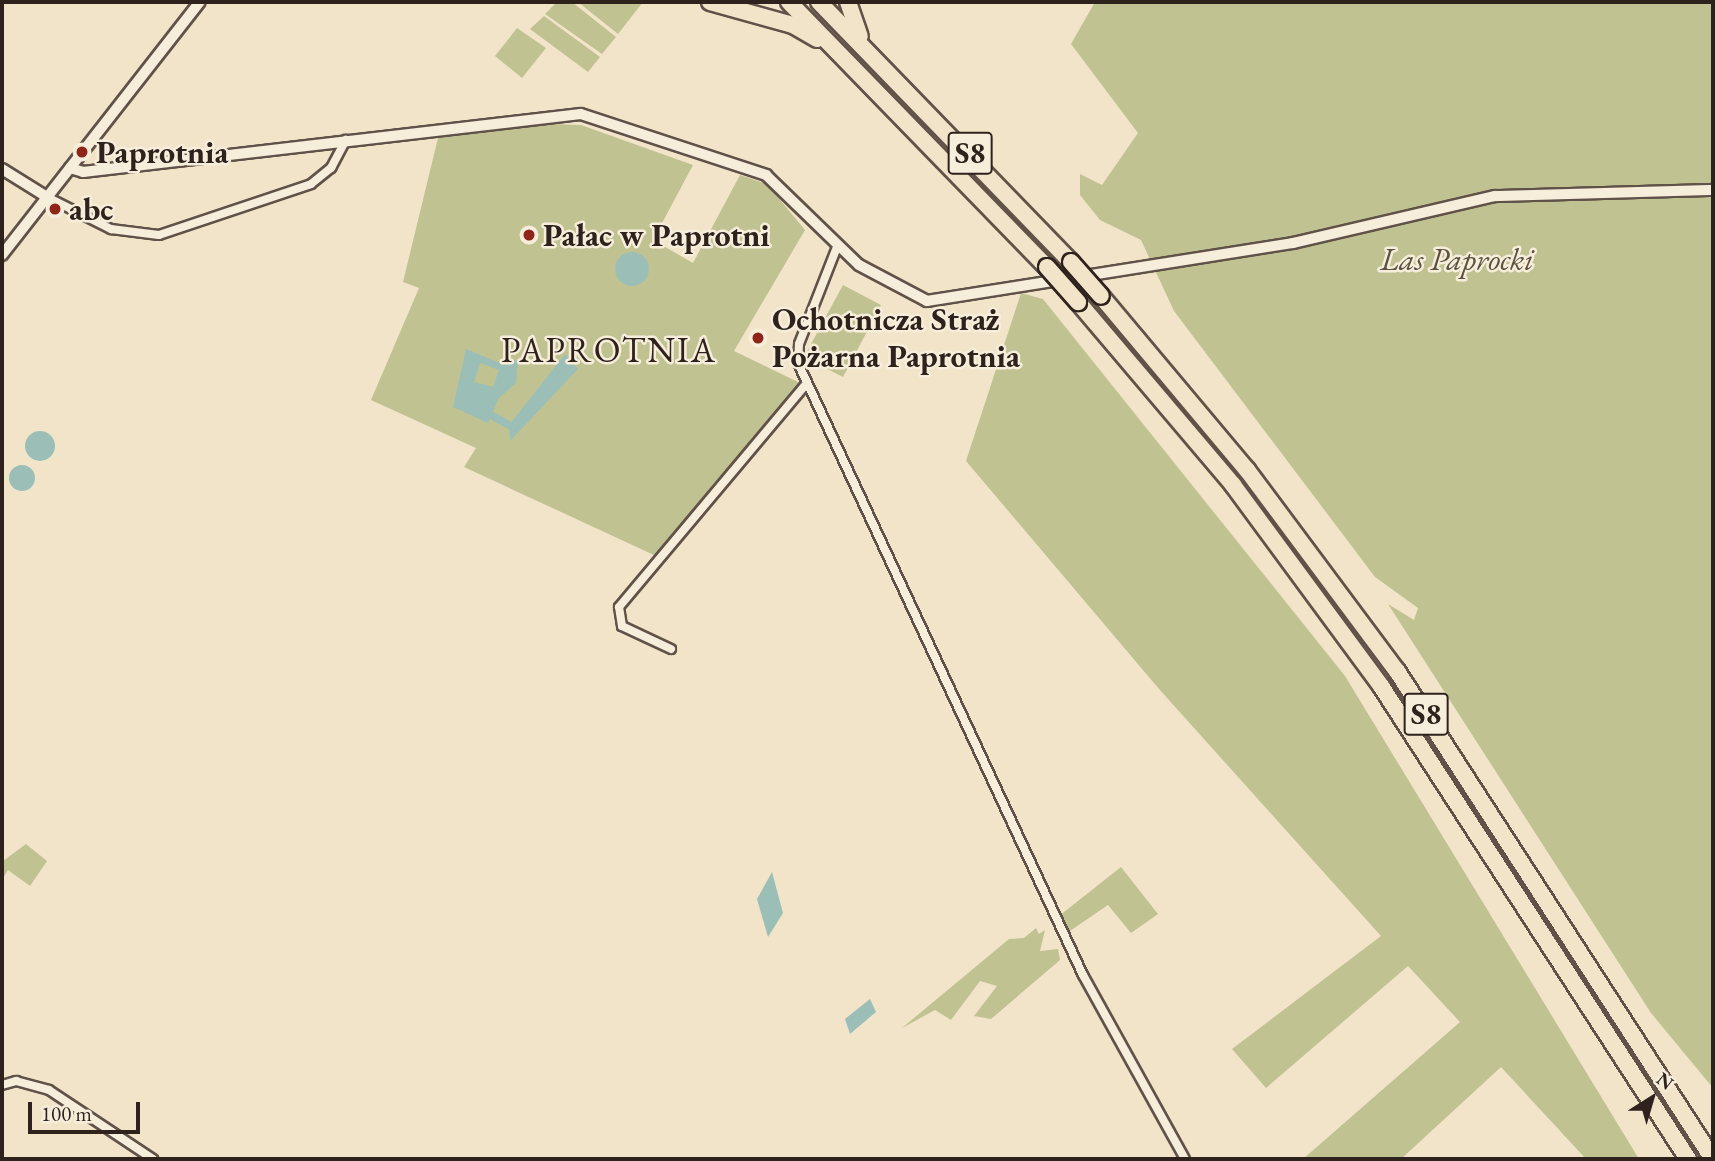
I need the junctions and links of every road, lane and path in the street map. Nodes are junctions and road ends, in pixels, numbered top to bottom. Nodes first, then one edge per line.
1 (200, 2) edge
2 (710, 2) edge
3 (789, 2) edge
4 (819, 2) edge
5 (848, 2) edge
6 (865, 48) junction
7 (856, 68) junction
8 (346, 140) junction
9 (70, 168) junction
10 (2, 170) edge
11 (1713, 190) edge
12 (47, 197) junction
13 (837, 247) junction
14 (2, 256) edge
15 (806, 384) junction
16 (671, 649) dead end
17 (2, 1085) edge
18 (153, 1159) edge
19 (1185, 1159) edge
20 (1688, 1159) edge
21 (1713, 1159) edge

1 - 9 street
2 - 7 highway
3 - 7 highway, S8
4 - 6 highway, S8
5 - 6 highway
6 - 21 highway, S8, bridge
7 - 20 highway, S8, bridge
8 - 9 street
8 - 12 street
8 - 13 street
9 - 12 street
10 - 12 street
11 - 13 street
12 - 14 street
13 - 15 street
15 - 16 street
15 - 19 street
17 - 18 street

